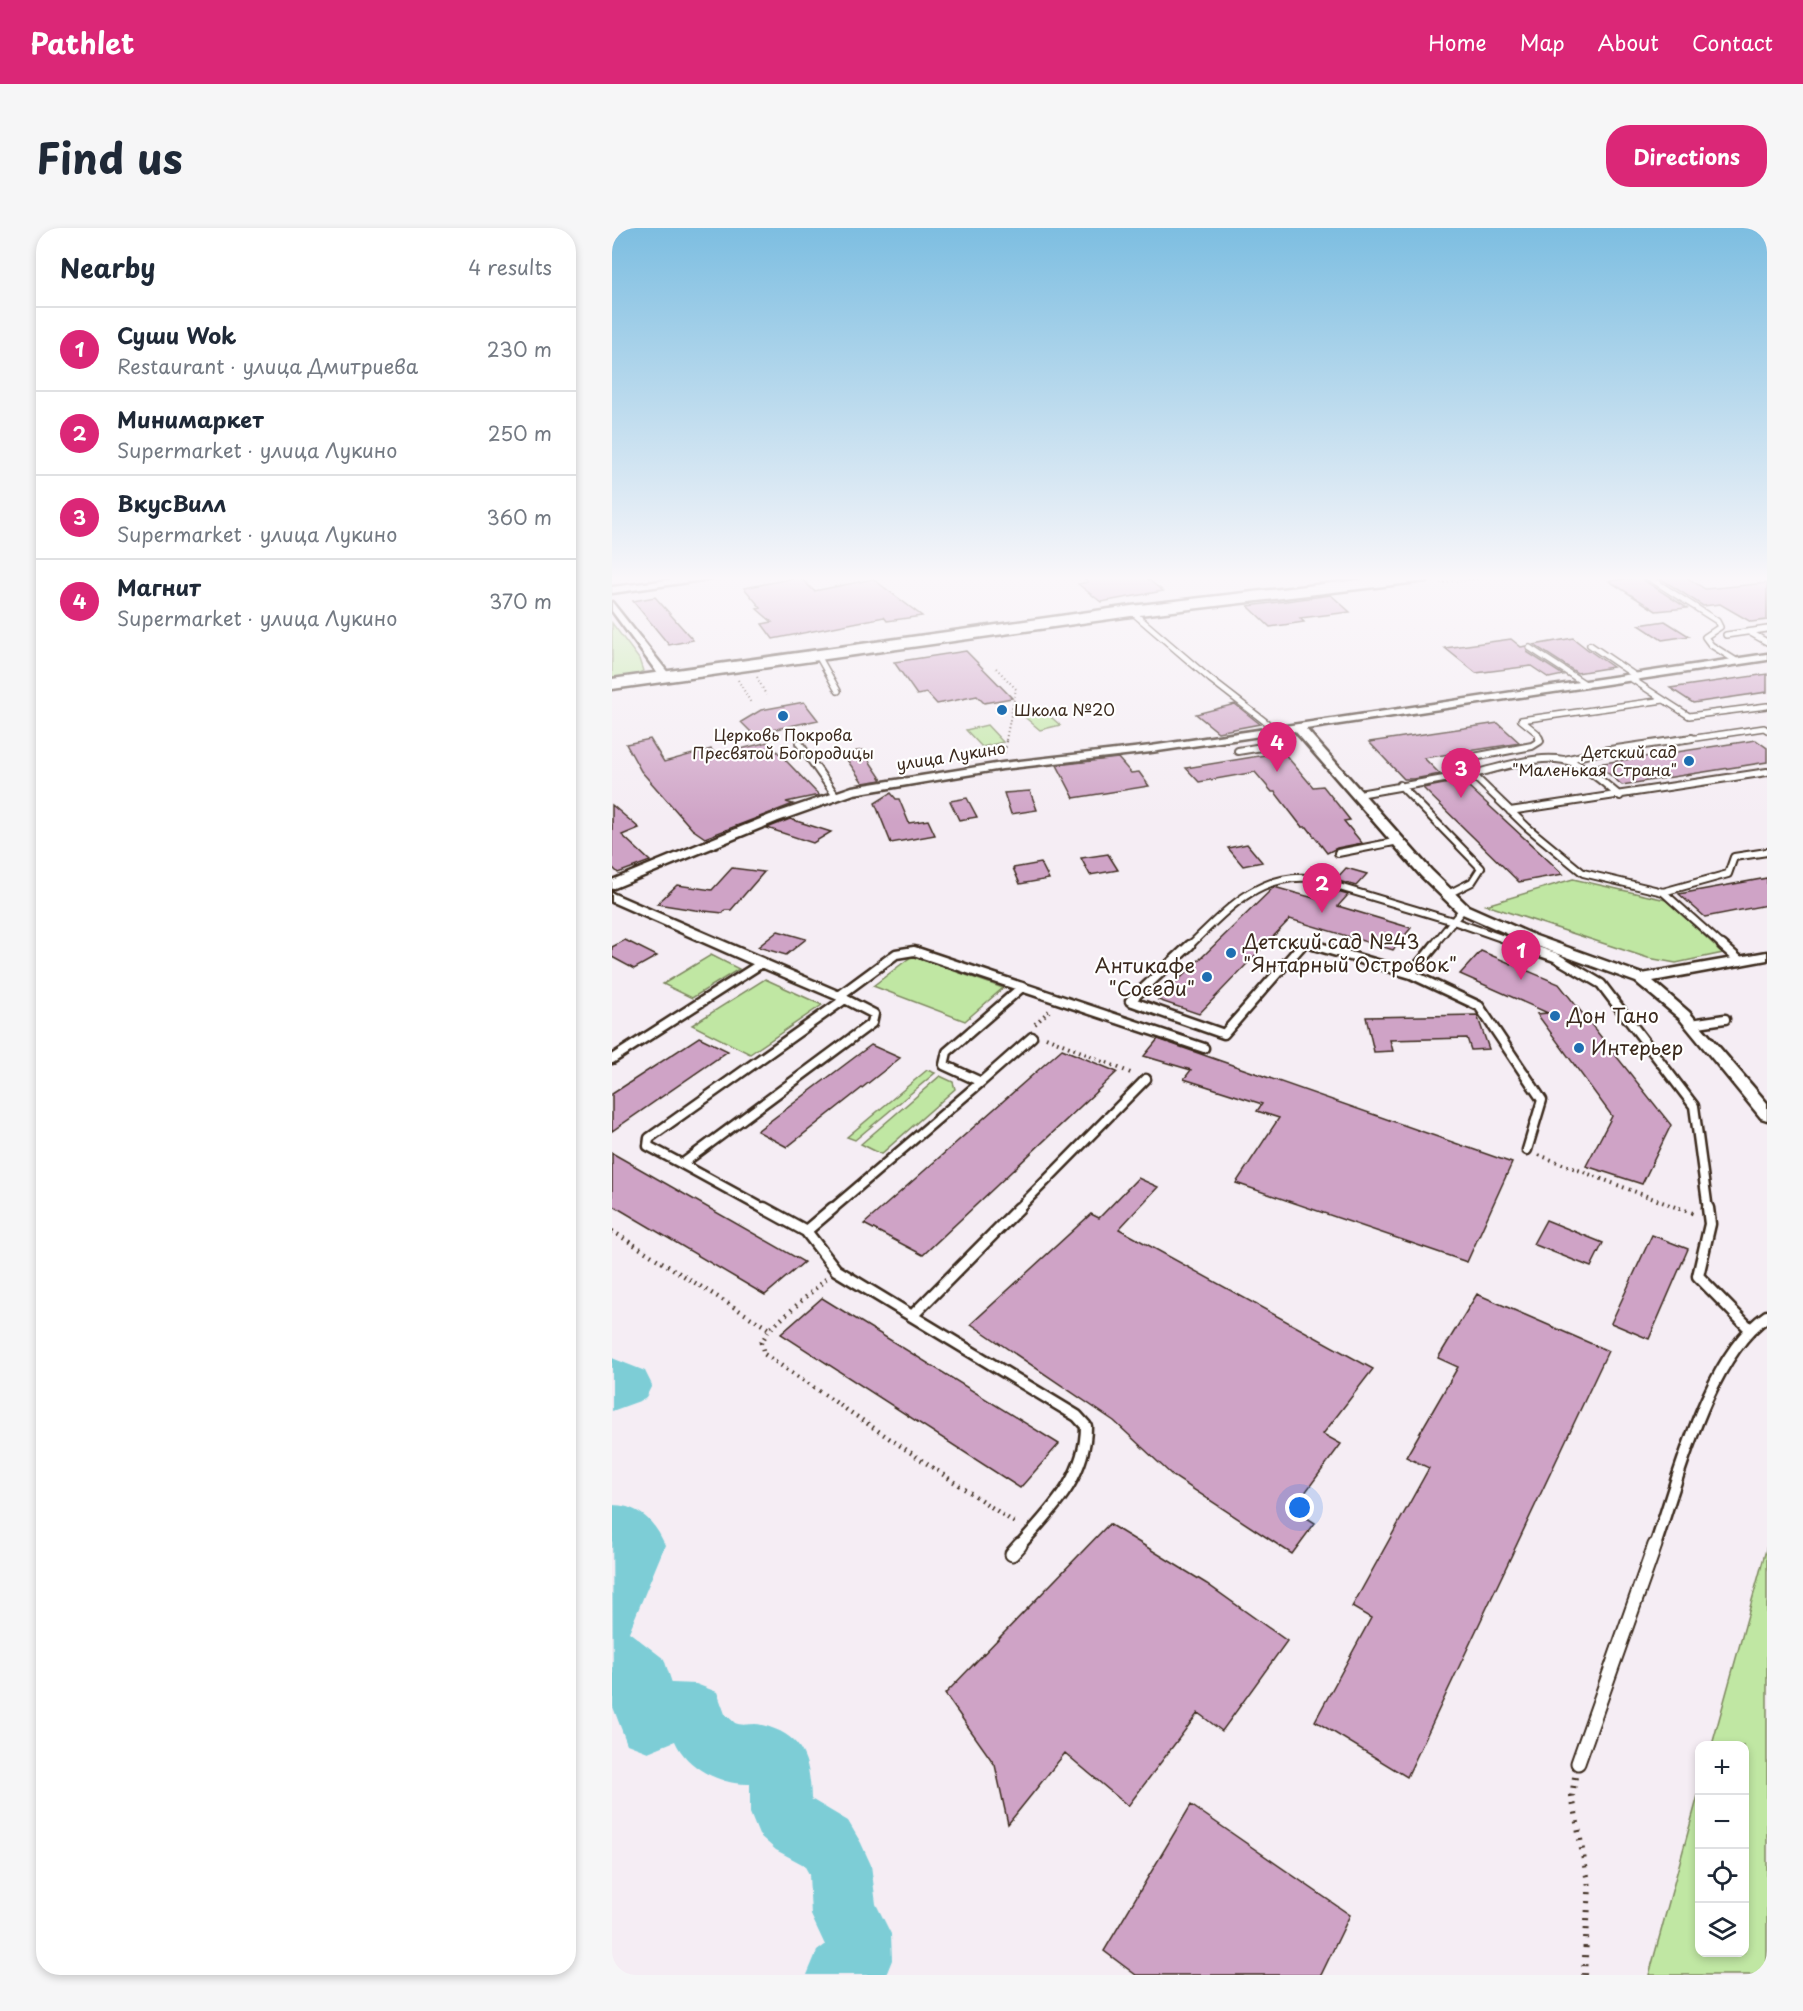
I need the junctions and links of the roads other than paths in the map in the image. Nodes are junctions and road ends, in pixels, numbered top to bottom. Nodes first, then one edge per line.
1 (652, 659) edge
2 (785, 659) edge
3 (819, 659) edge
4 (1187, 659) edge
5 (1546, 659) edge
6 (1609, 659) edge
7 (1732, 659) edge
8 (1758, 659) edge
9 (1738, 662) junction
10 (665, 676) junction
11 (1634, 677) junction
12 (612, 684) edge
13 (1587, 685) junction
14 (838, 691) dead end
15 (1664, 700) junction
16 (1767, 706) edge
17 (1298, 727) junction
18 (1276, 730) junction
19 (1767, 730) edge
20 (1248, 734) junction
21 (799, 743) dead end
22 (1274, 745) dead end
23 (1258, 748) junction
24 (1238, 751) dead end
25 (1564, 760) junction
26 (1767, 772) edge
27 (1472, 774) junction
28 (1400, 785) junction
29 (1359, 794) junction
30 (836, 796) junction
31 (1620, 796) junction
32 (1510, 811) junction
33 (1399, 841) junction
34 (1767, 852) edge
35 (1338, 853) dead end
36 (612, 885) edge
37 (1663, 892) junction
38 (1448, 894) junction
39 (612, 897) edge
40 (1463, 909) junction
41 (1453, 921) junction
42 (1767, 956) edge
43 (1740, 961) junction
44 (762, 963) junction
45 (1411, 974) junction
46 (1641, 979) junction
47 (1022, 987) junction
48 (842, 997) junction
49 (1725, 1018) dead end
50 (1691, 1024) junction
51 (1031, 1034) road end
52 (1204, 1048) dead end
53 (612, 1059) edge
54 (1146, 1079) road end
55 (981, 1082) junction
56 (1767, 1114) edge
57 (1527, 1150) road end
58 (682, 1164) junction
59 (806, 1231) junction
60 (912, 1316) junction
61 (1767, 1316) edge
62 (1749, 1328) junction
63 (1012, 1554) dead end
64 (1578, 1762) road end

1 - 10 street
2 - 10 main road
3 - 14 lane
4 - 18 lane
5 - 13 lane
6 - 11 lane
7 - 9 lane
8 - 9 street
9 - 11 street
10 - 12 main road
11 - 13 street
11 - 15 lane
13 - 17 street
15 - 16 lane
15 - 27 lane
17 - 18 street, улица Лукино
17 - 29 street
18 - 20 street, улица Лукино
19 - 25 lane
20 - 23 lane
20 - 30 street, улица Лукино
21 - 30 lane
22 - 23 lane
23 - 24 lane
25 - 27 lane
25 - 31 lane
26 - 31 lane
27 - 28 lane
27 - 32 lane
28 - 29 lane
28 - 38 lane
29 - 33 street
30 - 36 street, улица Лукино
31 - 32 lane
32 - 37 lane
33 - 35 lane
33 - 38 street
34 - 37 lane
37 - 43 lane
38 - 40 street
39 - 44 street
40 - 41 lane
40 - 46 street
41 - 45 lane
41 - 45 lane
41 - 62 lane
42 - 43 street
43 - 46 street
44 - 48 lane
44 - 53 lane
45 - 57 lane
46 - 50 street
47 - 48 lane
47 - 52 lane
47 - 55 lane
48 - 58 lane
48 - 58 lane
49 - 50 lane
50 - 56 street
51 - 55 lane
54 - 60 lane
55 - 59 lane
58 - 59 lane
59 - 60 lane
60 - 63 lane
61 - 62 lane
62 - 64 lane

